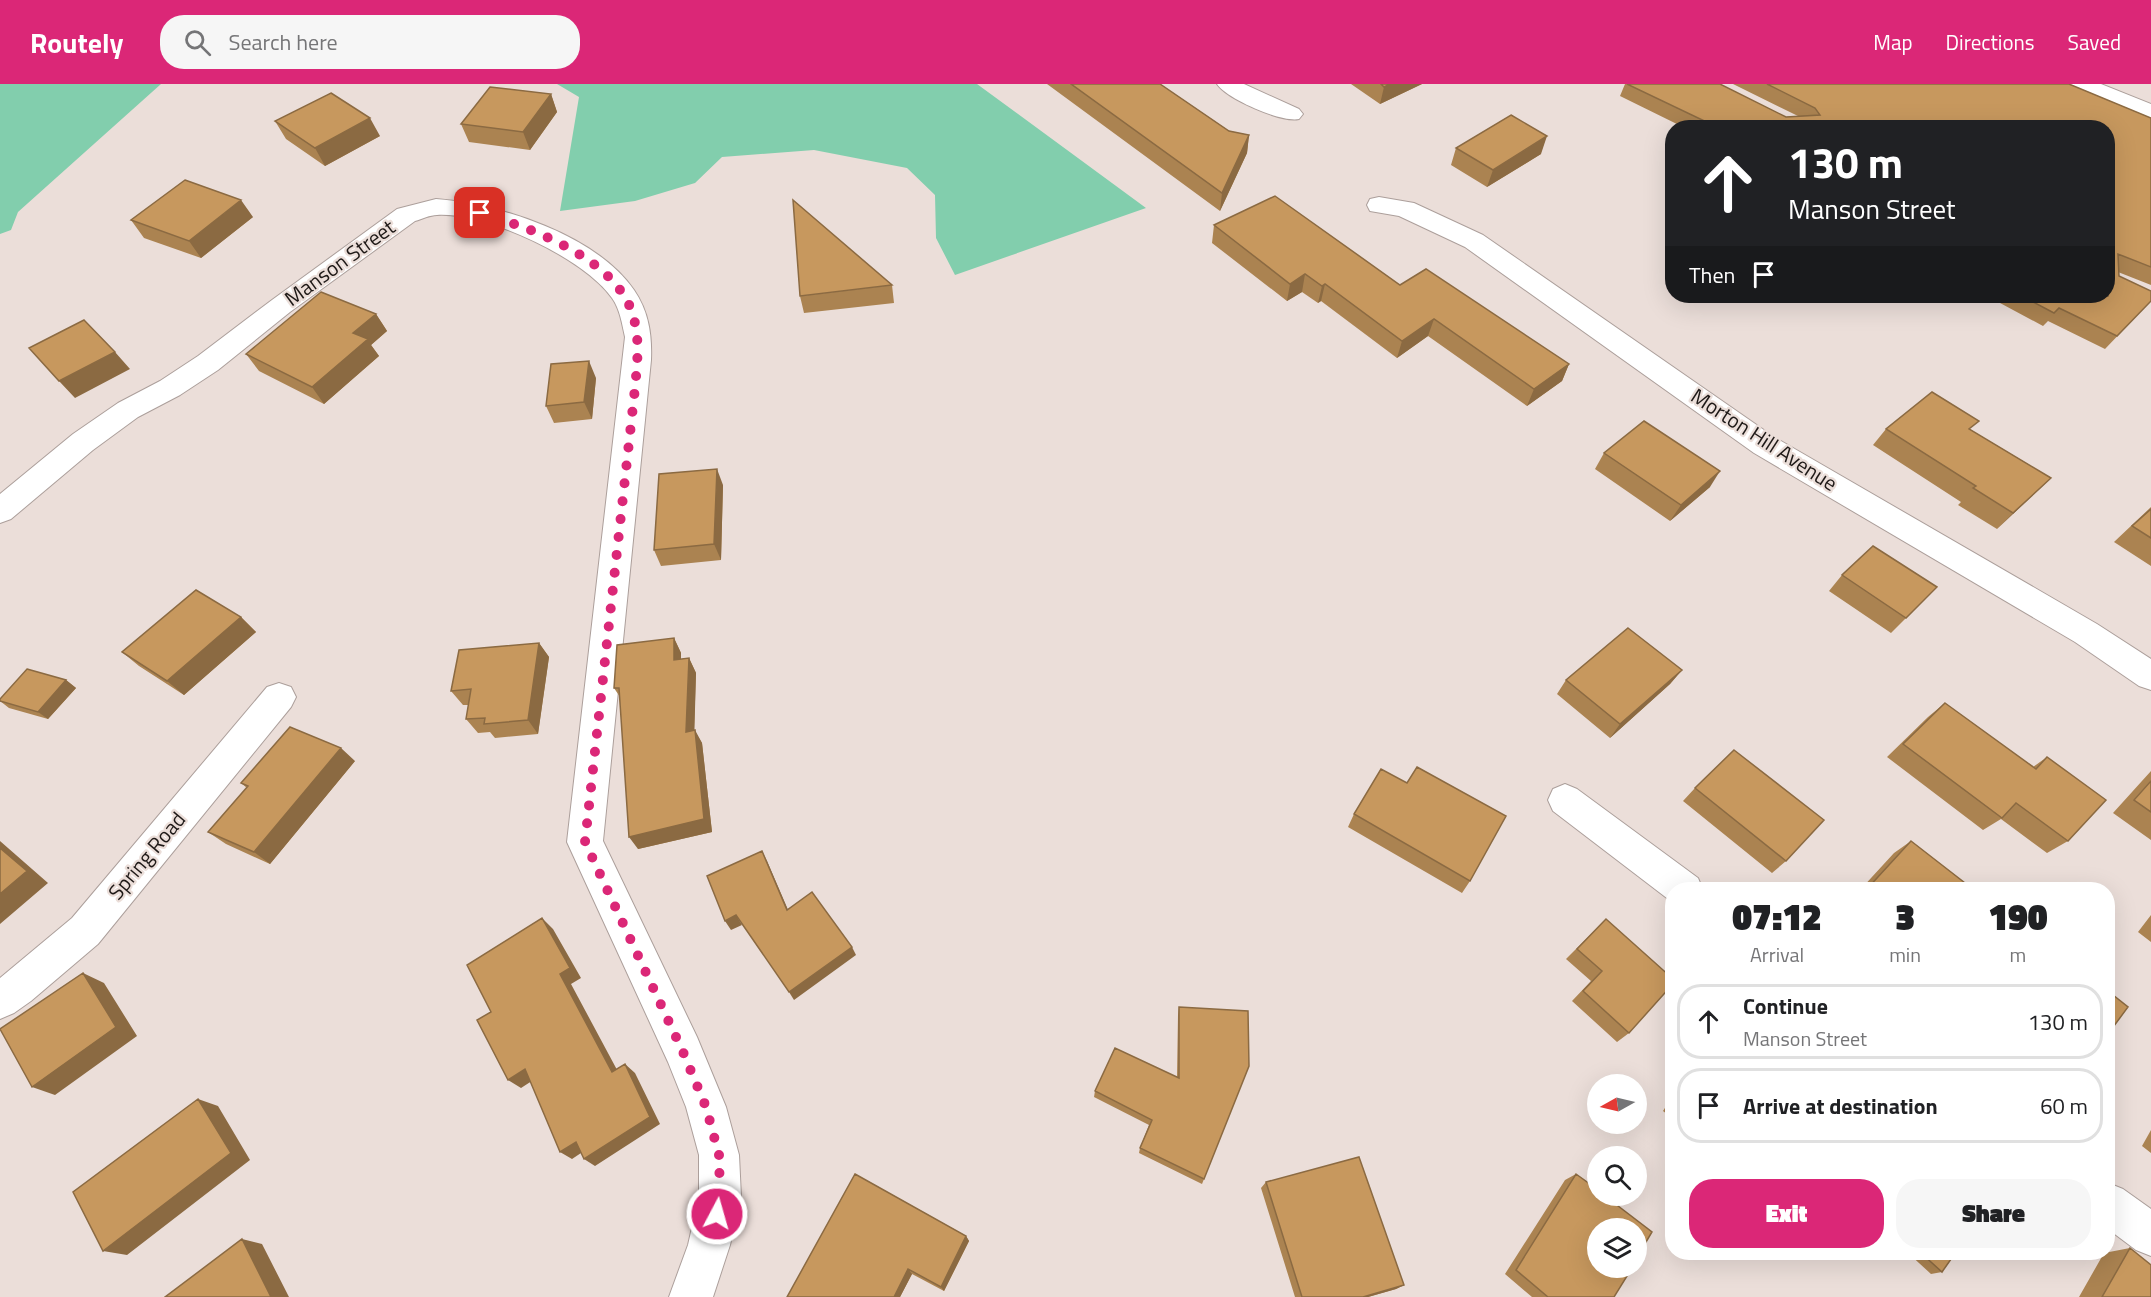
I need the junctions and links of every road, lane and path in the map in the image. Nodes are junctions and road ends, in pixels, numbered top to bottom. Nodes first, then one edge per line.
1 (1228, 84) edge
2 (2081, 84) edge
3 (2151, 112) edge
4 (1291, 114) dead end
5 (1379, 205) dead end
6 (0, 511) edge
7 (2151, 676) edge
8 (279, 697) dead end
9 (1565, 800) dead end
10 (1674, 882) edge
11 (0, 1000) edge
12 (2115, 1209) edge
13 (2151, 1235) edge
14 (691, 1297) edge

1 - 4 street
2 - 3 street
5 - 7 street, Morton Hill Avenue
6 - 14 street, Manson Street
8 - 11 street, Spring Road
9 - 10 street
12 - 13 street

